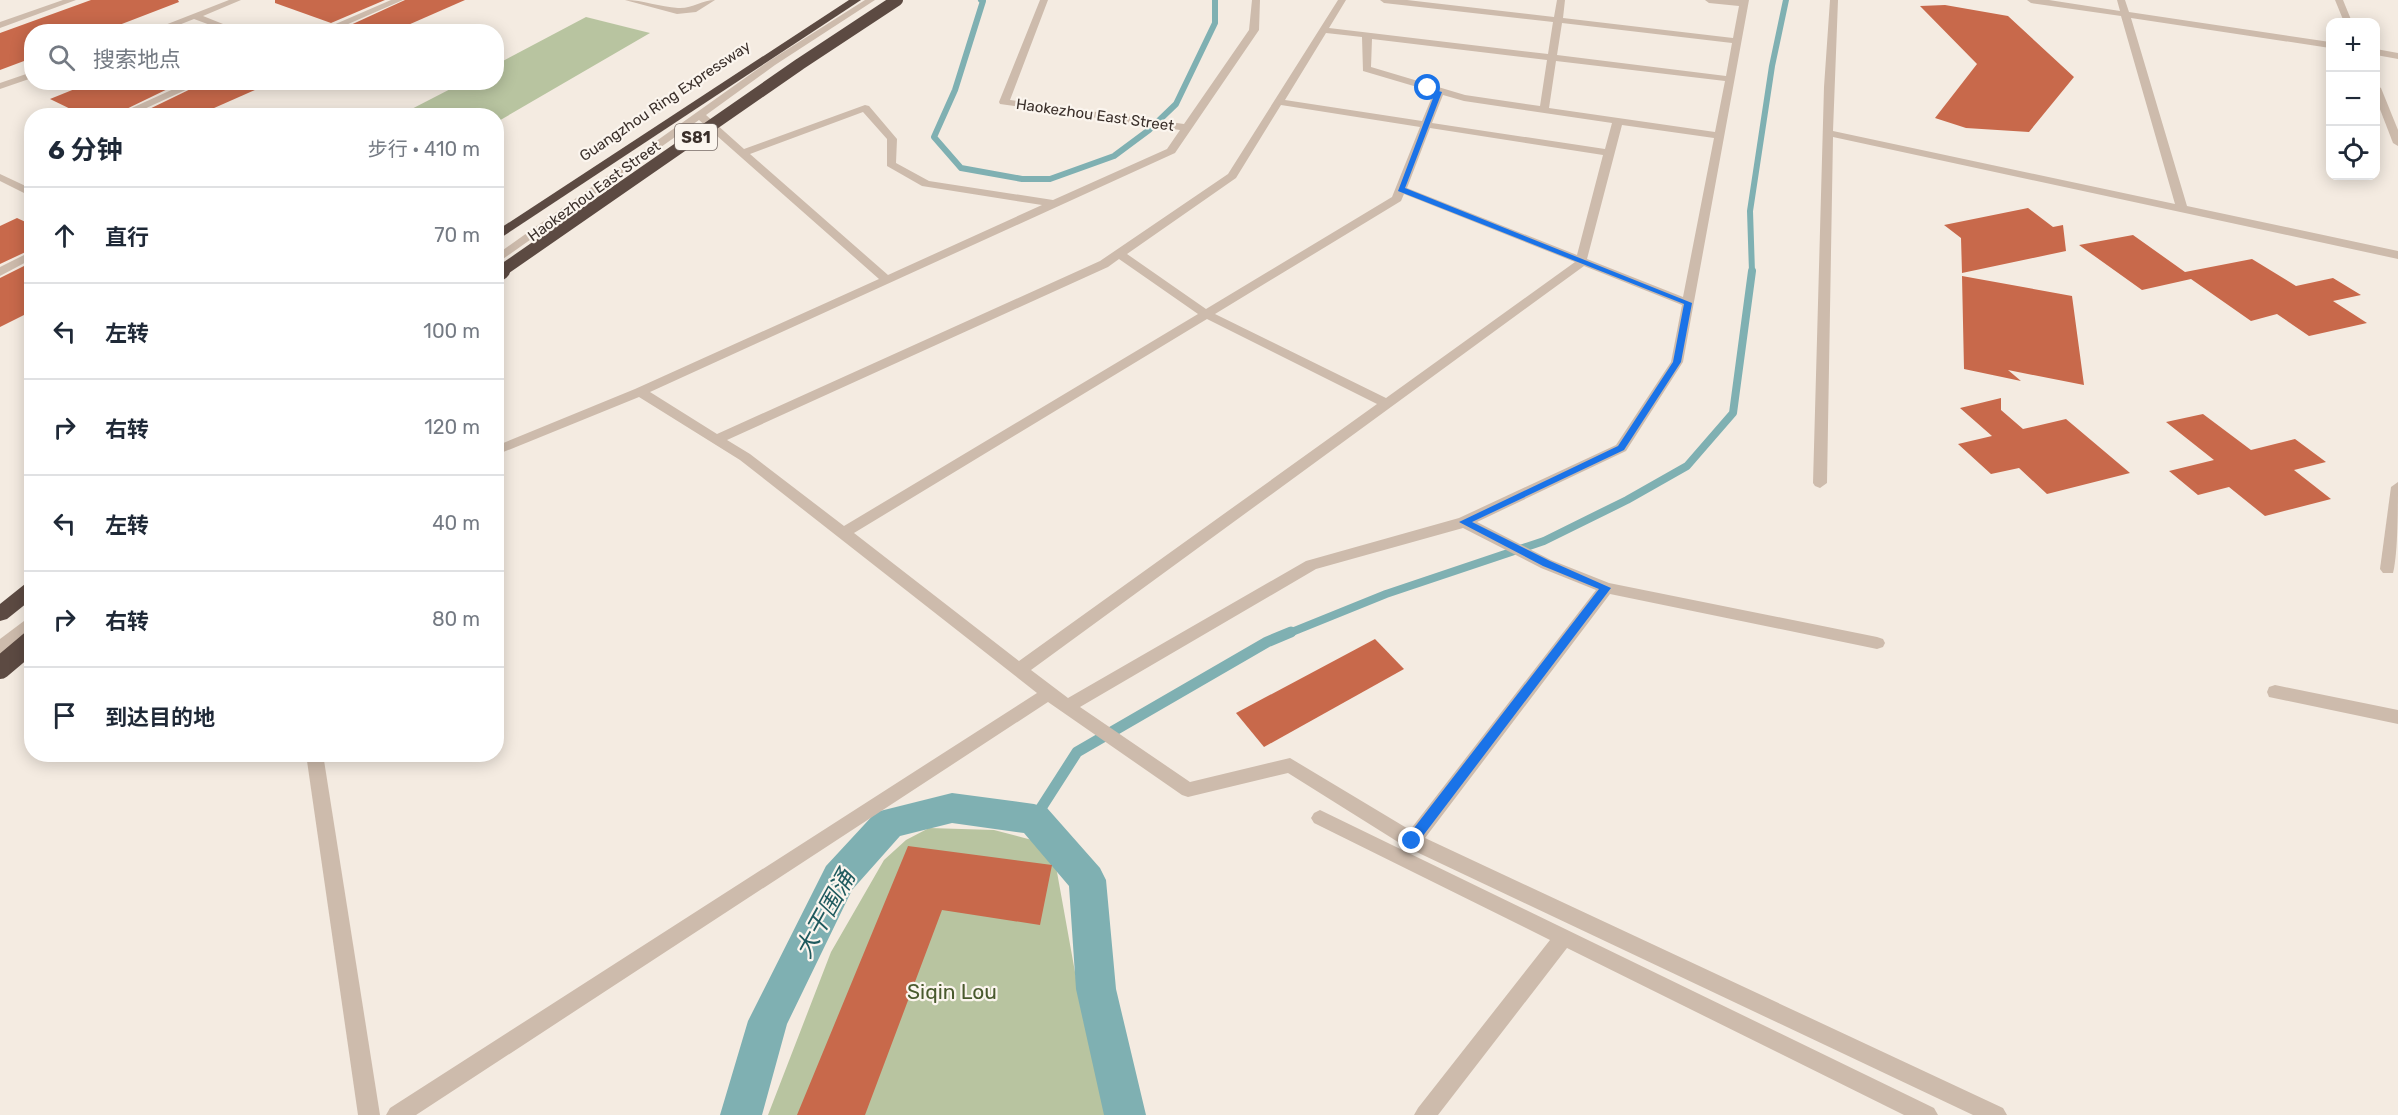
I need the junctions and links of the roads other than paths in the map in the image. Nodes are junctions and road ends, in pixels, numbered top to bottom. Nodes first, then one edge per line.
1 (72, 0) edge
2 (237, 0) edge
3 (399, 0) edge
4 (628, 0) edge
5 (711, 0) edge
6 (856, 0) edge
7 (871, 0) edge
8 (897, 0) edge
9 (1044, 0) edge
10 (1256, 0) edge
11 (1342, 0) edge
12 (1384, 0) edge
13 (1561, 0) edge
14 (1709, 0) edge
15 (1834, 0) edge
16 (2031, 0) edge
17 (2121, 0) edge
18 (2339, 0) edge
19 (1744, 2) edge
20 (2125, 15) junction
21 (194, 16) junction
22 (2346, 18) edge
23 (1558, 20) junction
24 (172, 24) edge
25 (217, 24) edge
26 (340, 24) edge
27 (0, 25) edge
28 (1324, 30) junction
29 (1366, 35) junction
30 (1737, 41) junction
31 (2326, 44) edge
32 (2380, 53) edge
33 (2398, 56) edge
34 (1552, 58) junction
35 (24, 78) edge
36 (1730, 79) junction
37 (0, 86) edge
38 (179, 90) edge
39 (1439, 92) junction
40 (2380, 98) edge
41 (1278, 102) junction
42 (138, 108) edge
43 (1544, 110) junction
44 (700, 115) junction
45 (1618, 120) junction
46 (1426, 125) junction
47 (1187, 128) junction
48 (1828, 133) junction
49 (1719, 136) junction
50 (2398, 143) edge
51 (743, 153) junction
52 (1610, 153) junction
53 (0, 177) edge
54 (1401, 189) junction
55 (24, 190) edge
56 (1055, 204) junction
57 (2182, 209) junction
58 (504, 232) edge
59 (1119, 254) junction
60 (504, 255) edge
61 (2398, 255) edge
62 (24, 258) edge
63 (1581, 261) junction
64 (504, 269) edge
65 (0, 272) edge
66 (887, 280) junction
67 (1688, 303) junction
68 (1206, 314) junction
69 (640, 392) junction
70 (1388, 404) junction
71 (717, 439) junction
72 (504, 448) edge
73 (1820, 483) dead end
74 (2398, 487) edge
75 (1464, 522) junction
76 (843, 533) junction
77 (2388, 569) dead end
78 (1606, 588) junction
79 (24, 595) edge
80 (0, 614) edge
81 (24, 628) edge
82 (1877, 643) dead end
83 (0, 648) edge
84 (24, 648) edge
85 (24, 651) edge
86 (0, 660) edge
87 (0, 668) edge
88 (1019, 670) junction
89 (2275, 692) dead end
90 (1049, 693) junction
91 (1067, 707) junction
92 (2398, 717) edge
93 (315, 762) edge
94 (1320, 818) dead end
95 (1412, 841) junction
96 (1564, 937) junction
97 (369, 1115) edge
98 (398, 1115) edge
99 (1425, 1115) edge
100 (1927, 1115) edge
101 (1996, 1115) edge

1 - 27 street
2 - 21 street
3 - 26 street
4 - 5 street
6 - 58 highway, Guangzhou Ring Expressway / S81
7 - 44 street, Haokezhou East Street
8 - 64 highway, S81, bridge
9 - 47 street, Haokezhou East Street
10 - 47 street
11 - 28 street
12 - 23 street
13 - 23 street
14 - 19 street
15 - 48 street
16 - 20 street
17 - 20 street
18 - 22 street
19 - 30 street
20 - 31 street
20 - 57 street
21 - 24 street
21 - 25 street
23 - 30 street
23 - 34 street
28 - 29 street
28 - 41 street
29 - 34 street
29 - 39 street
30 - 36 street
32 - 33 street
34 - 36 street
34 - 43 street
35 - 37 street
36 - 49 street
38 - 42 street
39 - 43 street
39 - 46 street
40 - 50 street
41 - 46 street
41 - 59 street
43 - 45 street
44 - 51 street
44 - 60 street, Haokezhou East Street
45 - 49 street
45 - 52 street
46 - 52 street
46 - 54 street
47 - 56 street
48 - 57 street
48 - 73 street
49 - 67 street
51 - 56 street
51 - 66 street
52 - 63 street
53 - 55 street
54 - 63 street
54 - 68 street
56 - 66 street
57 - 61 street
59 - 68 street
59 - 71 street
62 - 65 street
63 - 67 street
63 - 70 street
66 - 69 street
67 - 75 street
68 - 70 street
68 - 76 street
69 - 71 street
69 - 72 street
70 - 88 street
71 - 76 street
74 - 77 street
75 - 78 street
75 - 91 street
76 - 88 street
78 - 82 street
78 - 95 street
79 - 80 highway
81 - 83 street
84 - 87 highway, bridge
85 - 86 street
88 - 90 street
89 - 92 street
90 - 91 street
90 - 98 street
91 - 95 street
93 - 97 street
94 - 96 street
95 - 101 street
96 - 99 street
96 - 100 street

